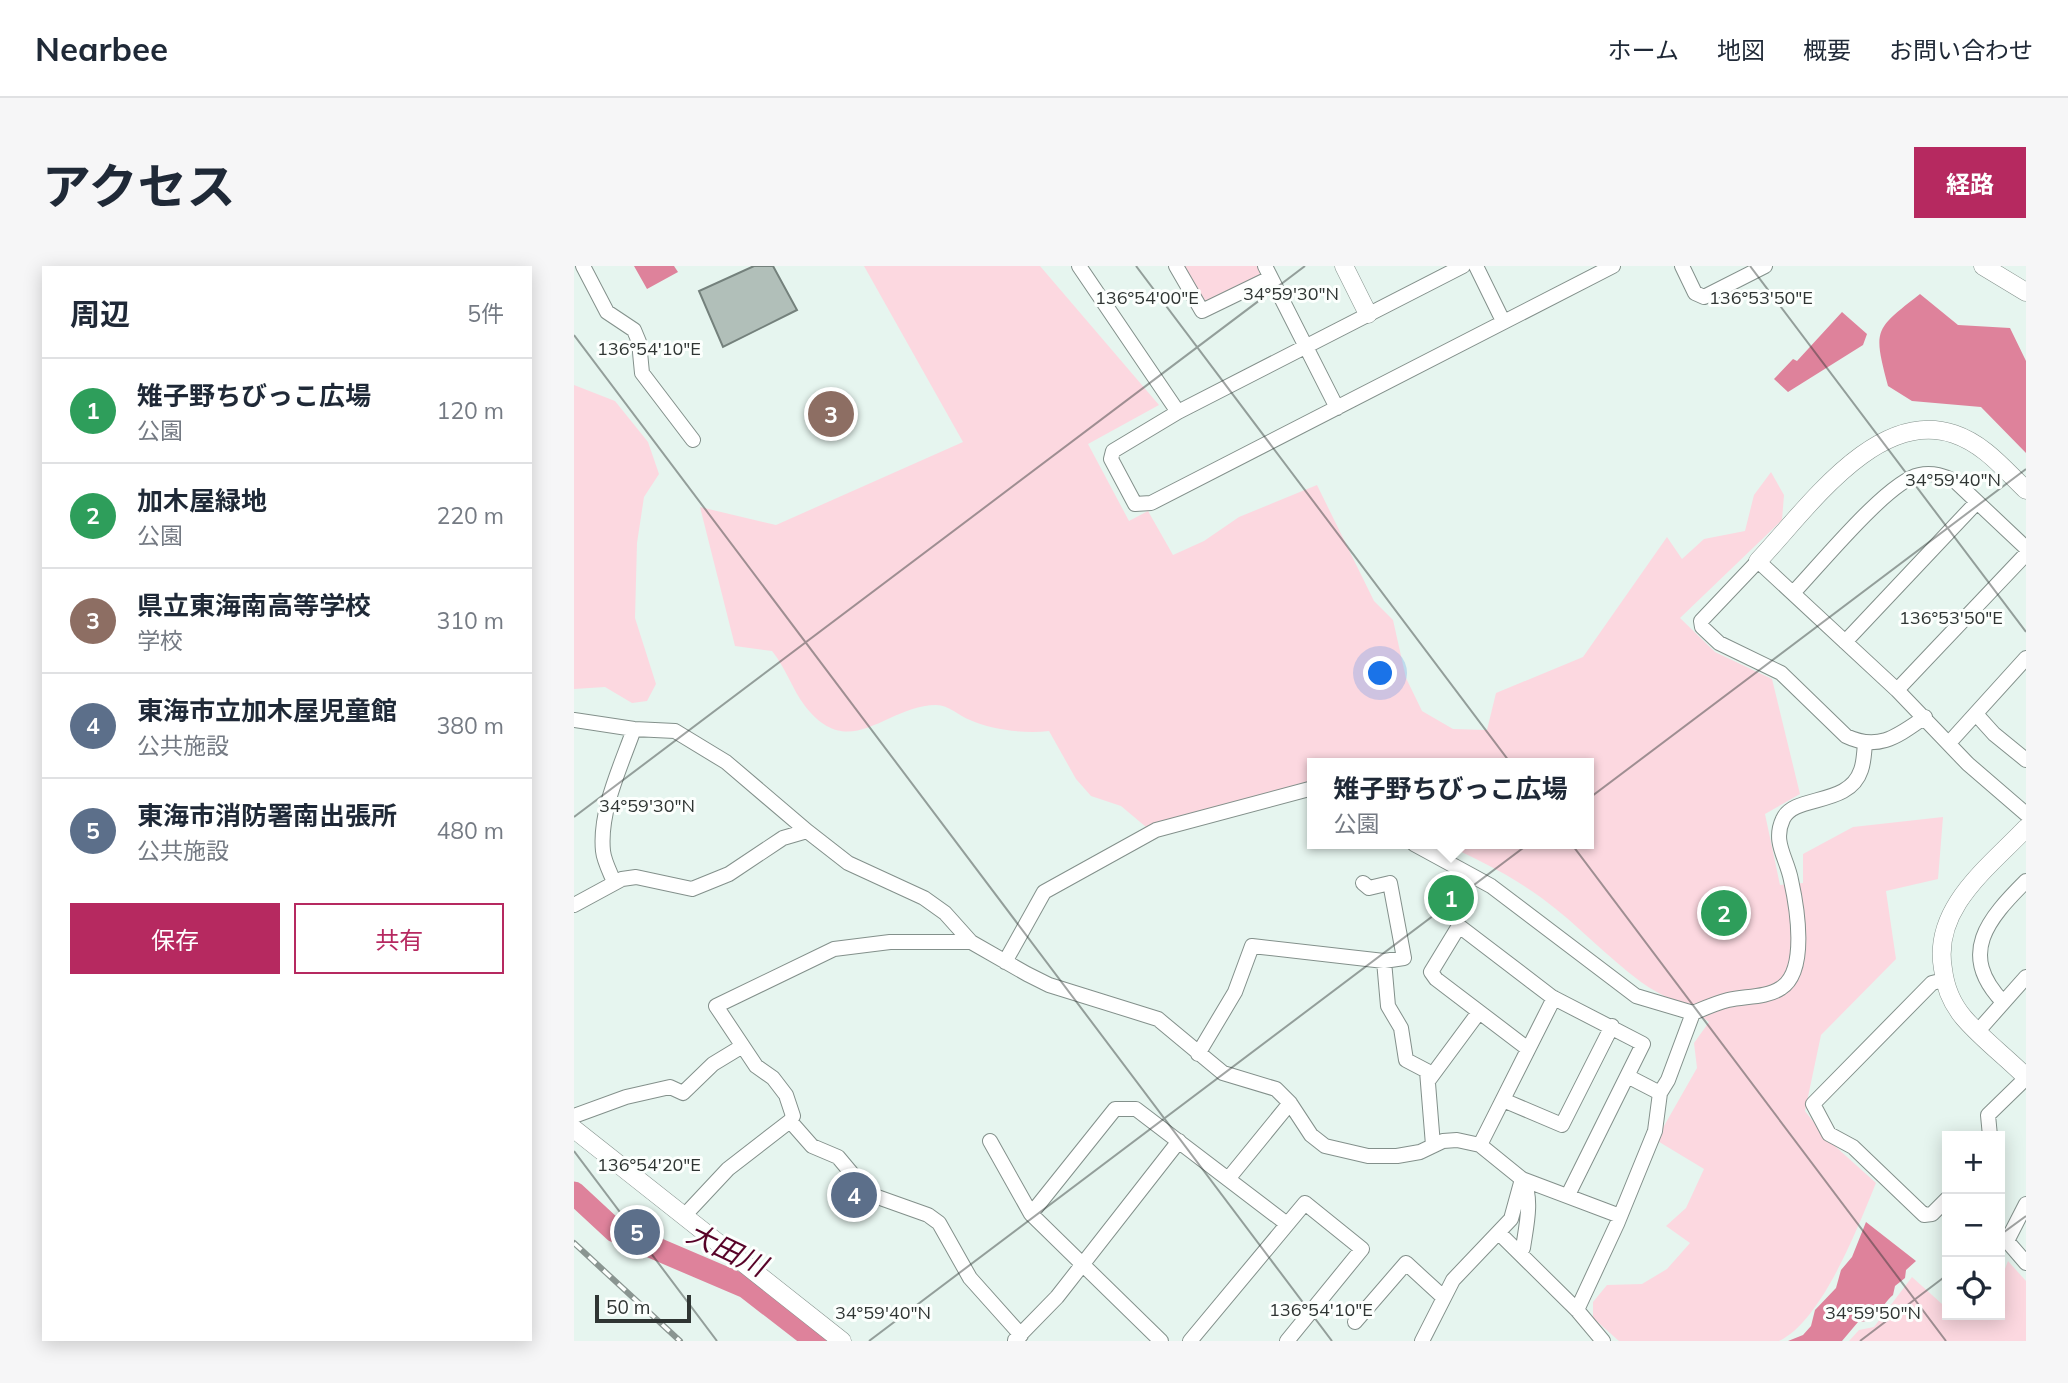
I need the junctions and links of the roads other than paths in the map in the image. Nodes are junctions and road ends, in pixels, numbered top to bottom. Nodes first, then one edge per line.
1 (583, 266) edge
2 (1079, 266) edge
3 (1176, 266) edge
4 (1344, 266) edge
5 (1463, 266) edge
6 (1476, 266) edge
7 (1613, 266) edge
8 (1682, 266) edge
9 (1765, 266) edge
10 (1983, 266) edge
11 (1267, 272) edge
12 (2026, 292) edge
13 (1368, 314) junction
14 (1503, 321) junction
15 (1306, 346) junction
16 (1337, 408) junction
17 (1178, 412) junction
18 (693, 440) dead end
19 (2026, 490) edge
20 (1977, 502) junction
21 (2026, 548) edge
22 (2026, 554) edge
23 (1758, 561) junction
24 (1793, 593) junction
25 (1845, 642) junction
26 (2026, 658) edge
27 (1897, 690) junction
28 (1976, 713) junction
29 (1925, 717) junction
30 (574, 720) edge
31 (634, 730) junction
32 (1949, 743) junction
33 (1865, 744) junction
34 (2026, 760) edge
35 (1307, 790) edge
36 (2026, 814) edge
37 (2026, 828) edge
38 (807, 831) junction
39 (1423, 849) edge
40 (2026, 881) edge
41 (614, 882) junction
42 (1363, 883) dead end
43 (574, 905) edge
44 (971, 942) junction
45 (1384, 961) junction
46 (1005, 962) junction
47 (2026, 977) edge
48 (1944, 980) junction
49 (1554, 998) junction
50 (2003, 1002) junction
51 (1479, 1012) junction
52 (1693, 1013) junction
53 (1612, 1026) junction
54 (1978, 1031) junction
55 (741, 1047) junction
56 (1528, 1049) junction
57 (1199, 1054) junction
58 (1629, 1077) junction
59 (2026, 1077) edge
60 (1428, 1081) junction
61 (1660, 1093) junction
62 (1503, 1100) junction
63 (1290, 1103) junction
64 (574, 1116) edge
65 (790, 1121) junction
66 (574, 1129) edge
67 (1990, 1131) edge
68 (990, 1141) dead end
69 (1179, 1142) junction
70 (1433, 1145) junction
71 (1480, 1145) junction
72 (1228, 1179) junction
73 (1522, 1179) junction
74 (1568, 1195) junction
75 (1942, 1204) edge
76 (2026, 1204) edge
77 (1031, 1214) junction
78 (684, 1216) junction
79 (1620, 1216) junction
80 (1287, 1224) junction
81 (1499, 1233) junction
82 (1522, 1248) dead end
83 (2026, 1263) edge
84 (1081, 1265) junction
85 (1442, 1296) junction
86 (1577, 1310) junction
87 (1354, 1322) dead end
88 (1017, 1339) edge
89 (842, 1341) edge
90 (1161, 1341) edge
91 (1189, 1341) edge
92 (1287, 1341) edge
93 (1422, 1341) edge
94 (1603, 1341) edge

1 - 18 street
2 - 17 street
3 - 11 street
4 - 13 street
5 - 13 street
6 - 14 street
7 - 14 street
8 - 9 street
10 - 12 street
11 - 15 street
13 - 15 street
14 - 16 street
15 - 16 street
15 - 17 street
16 - 17 street
19 - 23 street
20 - 21 street
20 - 24 street
20 - 25 street
22 - 27 street
23 - 24 street
23 - 33 street
24 - 25 street
25 - 27 street
26 - 28 street
27 - 29 street
28 - 32 street
28 - 34 street
29 - 32 street
29 - 33 street
30 - 31 street
31 - 38 street
31 - 41 street
32 - 36 street
33 - 52 street
35 - 46 street
37 - 48 street
38 - 41 street
38 - 44 street
39 - 52 street
40 - 50 street
41 - 43 street
42 - 45 street
44 - 46 street
44 - 55 street
45 - 57 street
45 - 60 street
46 - 57 street
47 - 50 street
48 - 54 street
48 - 75 street
49 - 51 street
49 - 53 street
49 - 56 street
50 - 54 street
51 - 56 street
51 - 60 street
52 - 61 street
53 - 58 street
53 - 62 street
54 - 59 street
55 - 64 street
55 - 65 street
56 - 62 street
57 - 63 street
58 - 61 street
58 - 74 street
59 - 67 street
60 - 70 street
61 - 79 street
62 - 71 street
63 - 70 street
63 - 72 street
65 - 78 street
65 - 88 street
66 - 78 street
68 - 77 street
69 - 72 street
69 - 77 street
69 - 84 street
70 - 71 street
71 - 73 street
72 - 80 street
73 - 74 street
73 - 81 street
73 - 82 street
74 - 79 street
76 - 83 street
77 - 84 street
78 - 89 street
79 - 86 street
80 - 91 street
80 - 92 street
81 - 85 street
81 - 86 street
84 - 88 street
84 - 90 street
85 - 87 street
85 - 93 street
86 - 94 street

